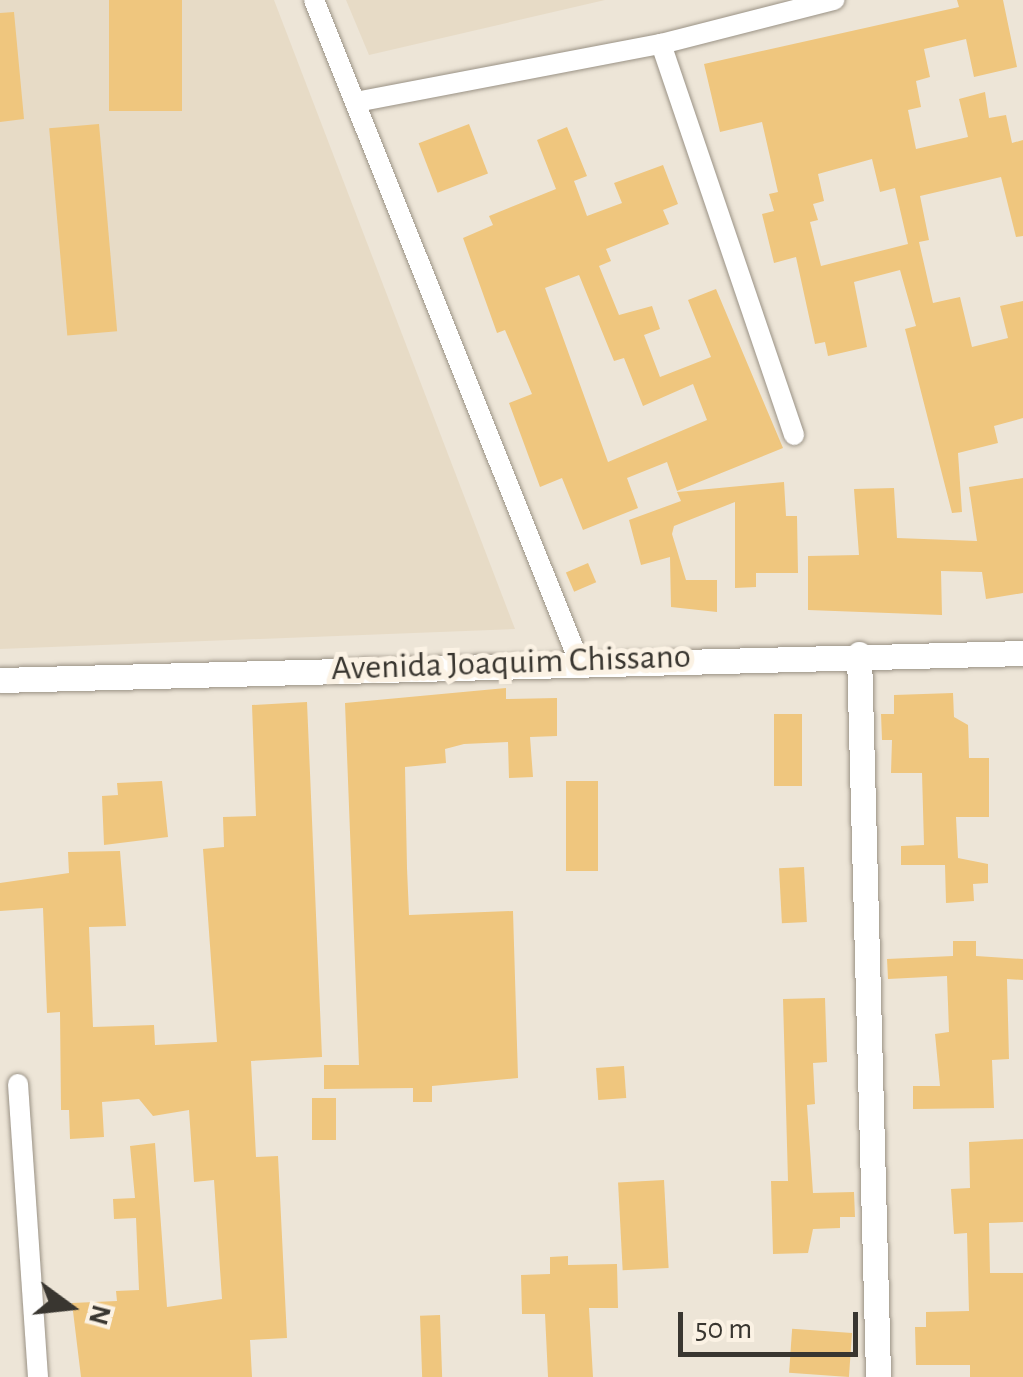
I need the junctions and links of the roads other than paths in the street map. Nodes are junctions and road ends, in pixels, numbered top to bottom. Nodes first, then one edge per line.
1 (314, 0) edge
2 (834, 0) edge
3 (661, 44) junction
4 (356, 102) junction
5 (794, 435) dead end
6 (1023, 653) edge
7 (858, 654) junction
8 (578, 659) junction
9 (0, 680) edge
10 (18, 1084) dead end
11 (38, 1377) edge
12 (878, 1377) edge

1 - 4 street
2 - 3 street
3 - 4 street
3 - 5 street
4 - 8 street
6 - 7 street, Avenida Joaquim Chissano
7 - 8 street, Avenida Joaquim Chissano
7 - 12 street
8 - 9 street, Avenida Joaquim Chissano
10 - 11 street

